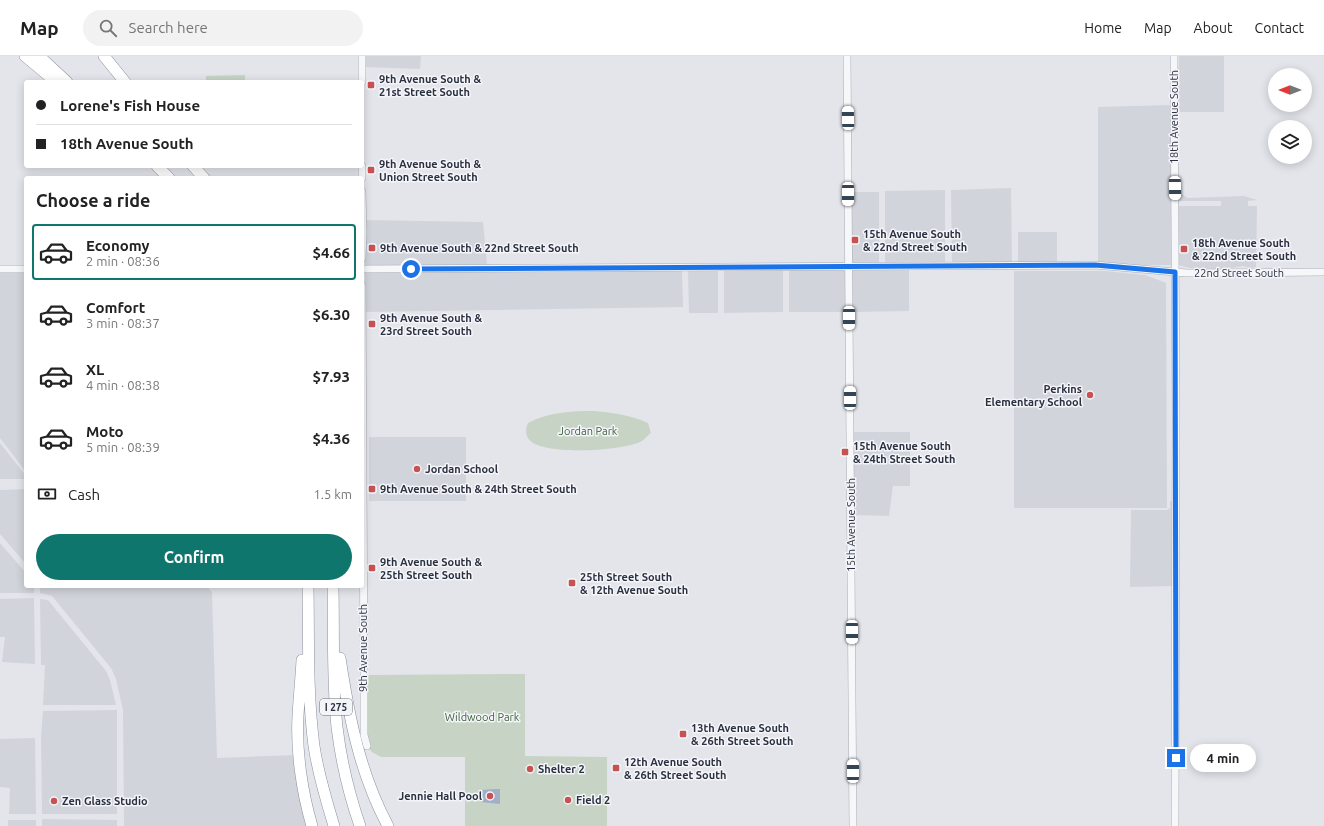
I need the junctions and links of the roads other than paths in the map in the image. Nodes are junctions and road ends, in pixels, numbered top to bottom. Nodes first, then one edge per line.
1 (24, 56) edge
2 (39, 56) edge
3 (104, 56) edge
4 (110, 56) edge
5 (362, 56) edge
6 (847, 56) edge
7 (1174, 56) edge
8 (54, 80) edge
9 (65, 80) edge
10 (123, 80) edge
11 (128, 80) edge
12 (362, 80) edge
13 (159, 168) edge
14 (195, 168) edge
15 (167, 176) edge
16 (202, 176) edge
17 (849, 266) junction
18 (0, 269) edge
19 (24, 269) edge
20 (364, 269) edge
21 (1175, 272) junction
22 (1324, 272) edge
23 (333, 588) edge
24 (364, 588) edge
25 (308, 590) edge
26 (333, 613) junction
27 (367, 746) dead end
28 (312, 826) edge
29 (334, 826) edge
30 (360, 826) edge
31 (388, 826) edge
32 (853, 826) edge
33 (1175, 826) edge

1 - 8 highway
2 - 9 highway
3 - 10 highway
4 - 11 highway
5 - 12 street
6 - 17 street, 15th Avenue South
7 - 21 street, 18th Avenue South
13 - 15 highway
14 - 16 highway
17 - 20 street, 22nd Street South
17 - 21 street, 22nd Street South
17 - 32 street, 15th Avenue South
18 - 19 street
21 - 22 street, 22nd Street South
21 - 33 street, 18th Avenue South
23 - 26 highway, I 275
24 - 27 street, 9th Avenue South
25 - 28 highway
25 - 29 highway, I 275
26 - 30 highway, I 275
26 - 31 highway

